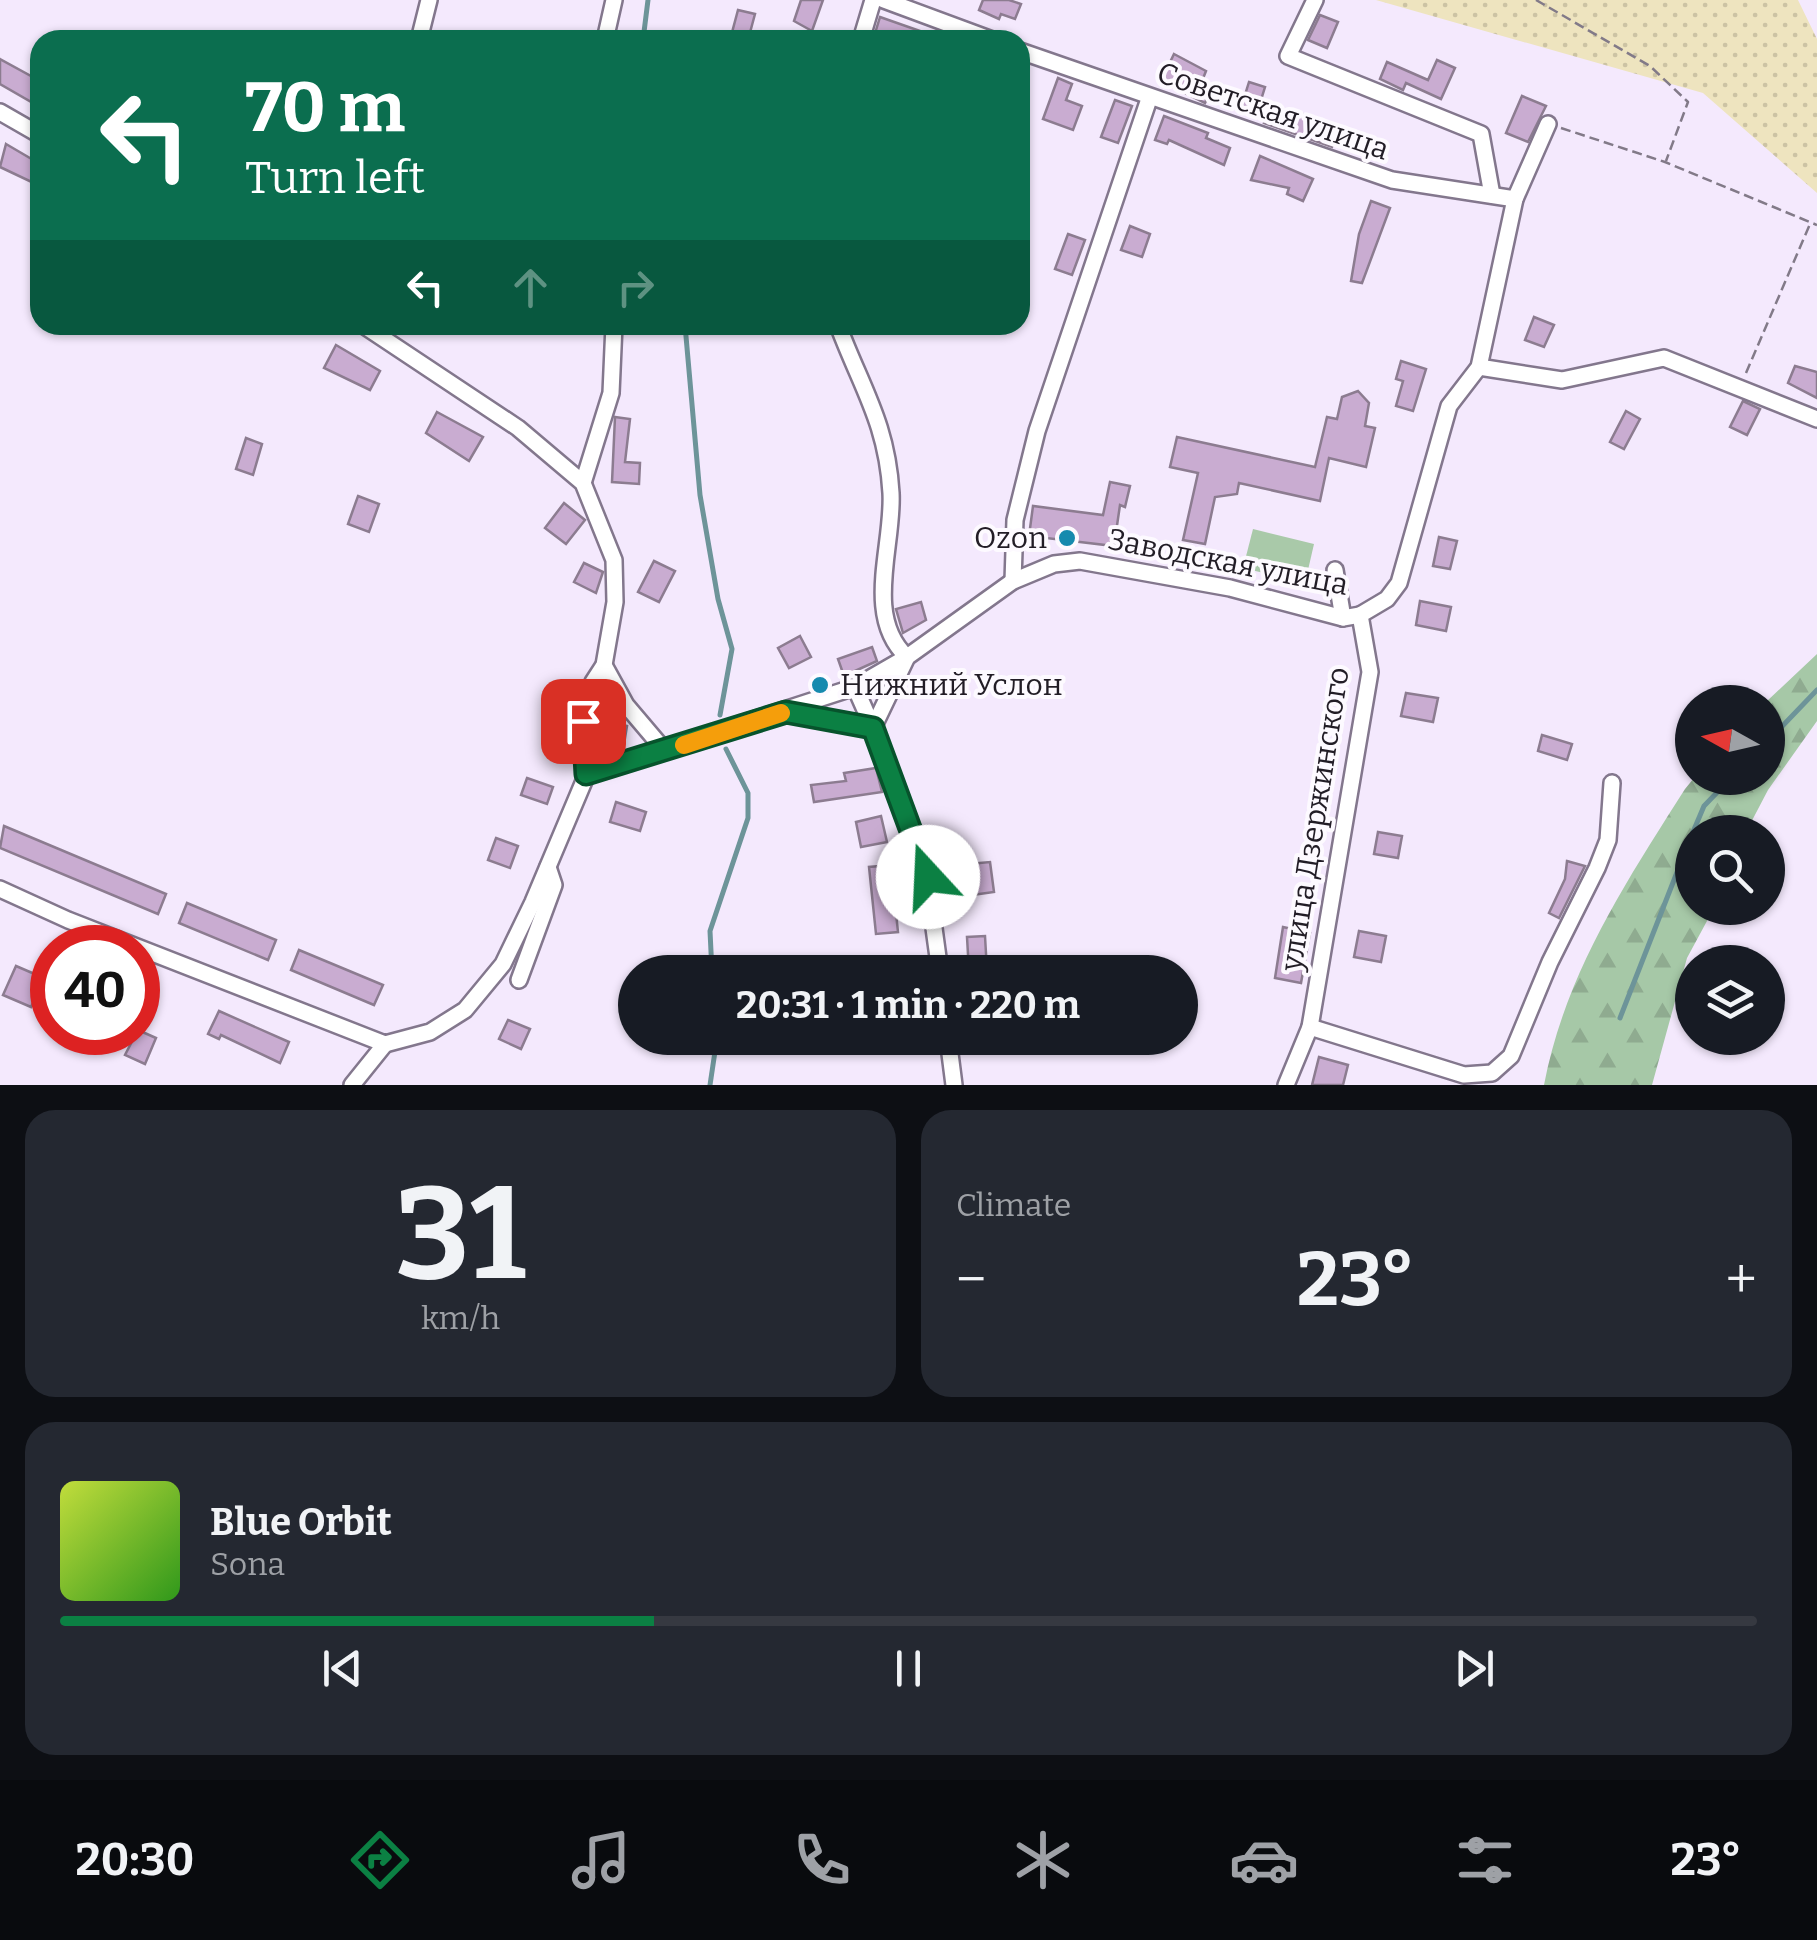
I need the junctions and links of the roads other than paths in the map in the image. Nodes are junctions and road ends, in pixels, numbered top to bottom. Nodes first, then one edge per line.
1 (428, 0) edge
2 (614, 0) edge
3 (872, 0) edge
4 (884, 0) edge
5 (1315, 0) edge
6 (420, 30) edge
7 (607, 30) edge
8 (863, 30) edge
9 (965, 30) edge
10 (1030, 54) edge
11 (1149, 99) junction
12 (0, 112) edge
13 (1548, 124) road end
14 (30, 129) edge
15 (1492, 195) junction
16 (1515, 199) junction
17 (379, 335) edge
18 (614, 335) edge
19 (843, 335) edge
20 (1480, 367) junction
21 (1817, 419) edge
22 (584, 483) junction
23 (1335, 570) dead end
24 (1014, 581) junction
25 (1360, 615) junction
26 (1343, 618) junction
27 (907, 657) junction
28 (604, 665) junction
29 (855, 687) junction
30 (786, 712) junction
31 (873, 728) junction
32 (666, 752) junction
33 (586, 774) junction
34 (1612, 784) dead end
35 (548, 867) junction
36 (0, 889) edge
37 (938, 955) edge
38 (519, 980) dead end
39 (1310, 1028) junction
40 (385, 1044) junction
41 (950, 1055) edge
42 (352, 1085) edge
43 (954, 1085) edge
44 (1286, 1085) edge

1 - 6 street
2 - 7 street
3 - 8 street
4 - 9 street
5 - 15 street
10 - 11 street, Советская улица
11 - 15 street, Советская улица
11 - 24 street
12 - 14 street
13 - 16 street
15 - 16 street, Советская улица
16 - 20 street
17 - 22 street
18 - 22 street
19 - 27 street
20 - 21 street
20 - 25 street
22 - 28 street
23 - 26 street
24 - 26 street, Заводская улица
24 - 27 street, Заводская улица
25 - 26 street, Заводская улица
25 - 39 street, улица Дзержинского
27 - 29 street
27 - 31 street, Заводская улица
28 - 32 street
28 - 33 street
29 - 30 street
29 - 31 street
30 - 31 street
30 - 32 street
31 - 37 street
32 - 33 street
33 - 35 street
34 - 39 street
35 - 38 street
35 - 40 street
36 - 40 street
39 - 44 street, улица Дзержинского
40 - 42 street
41 - 43 street

